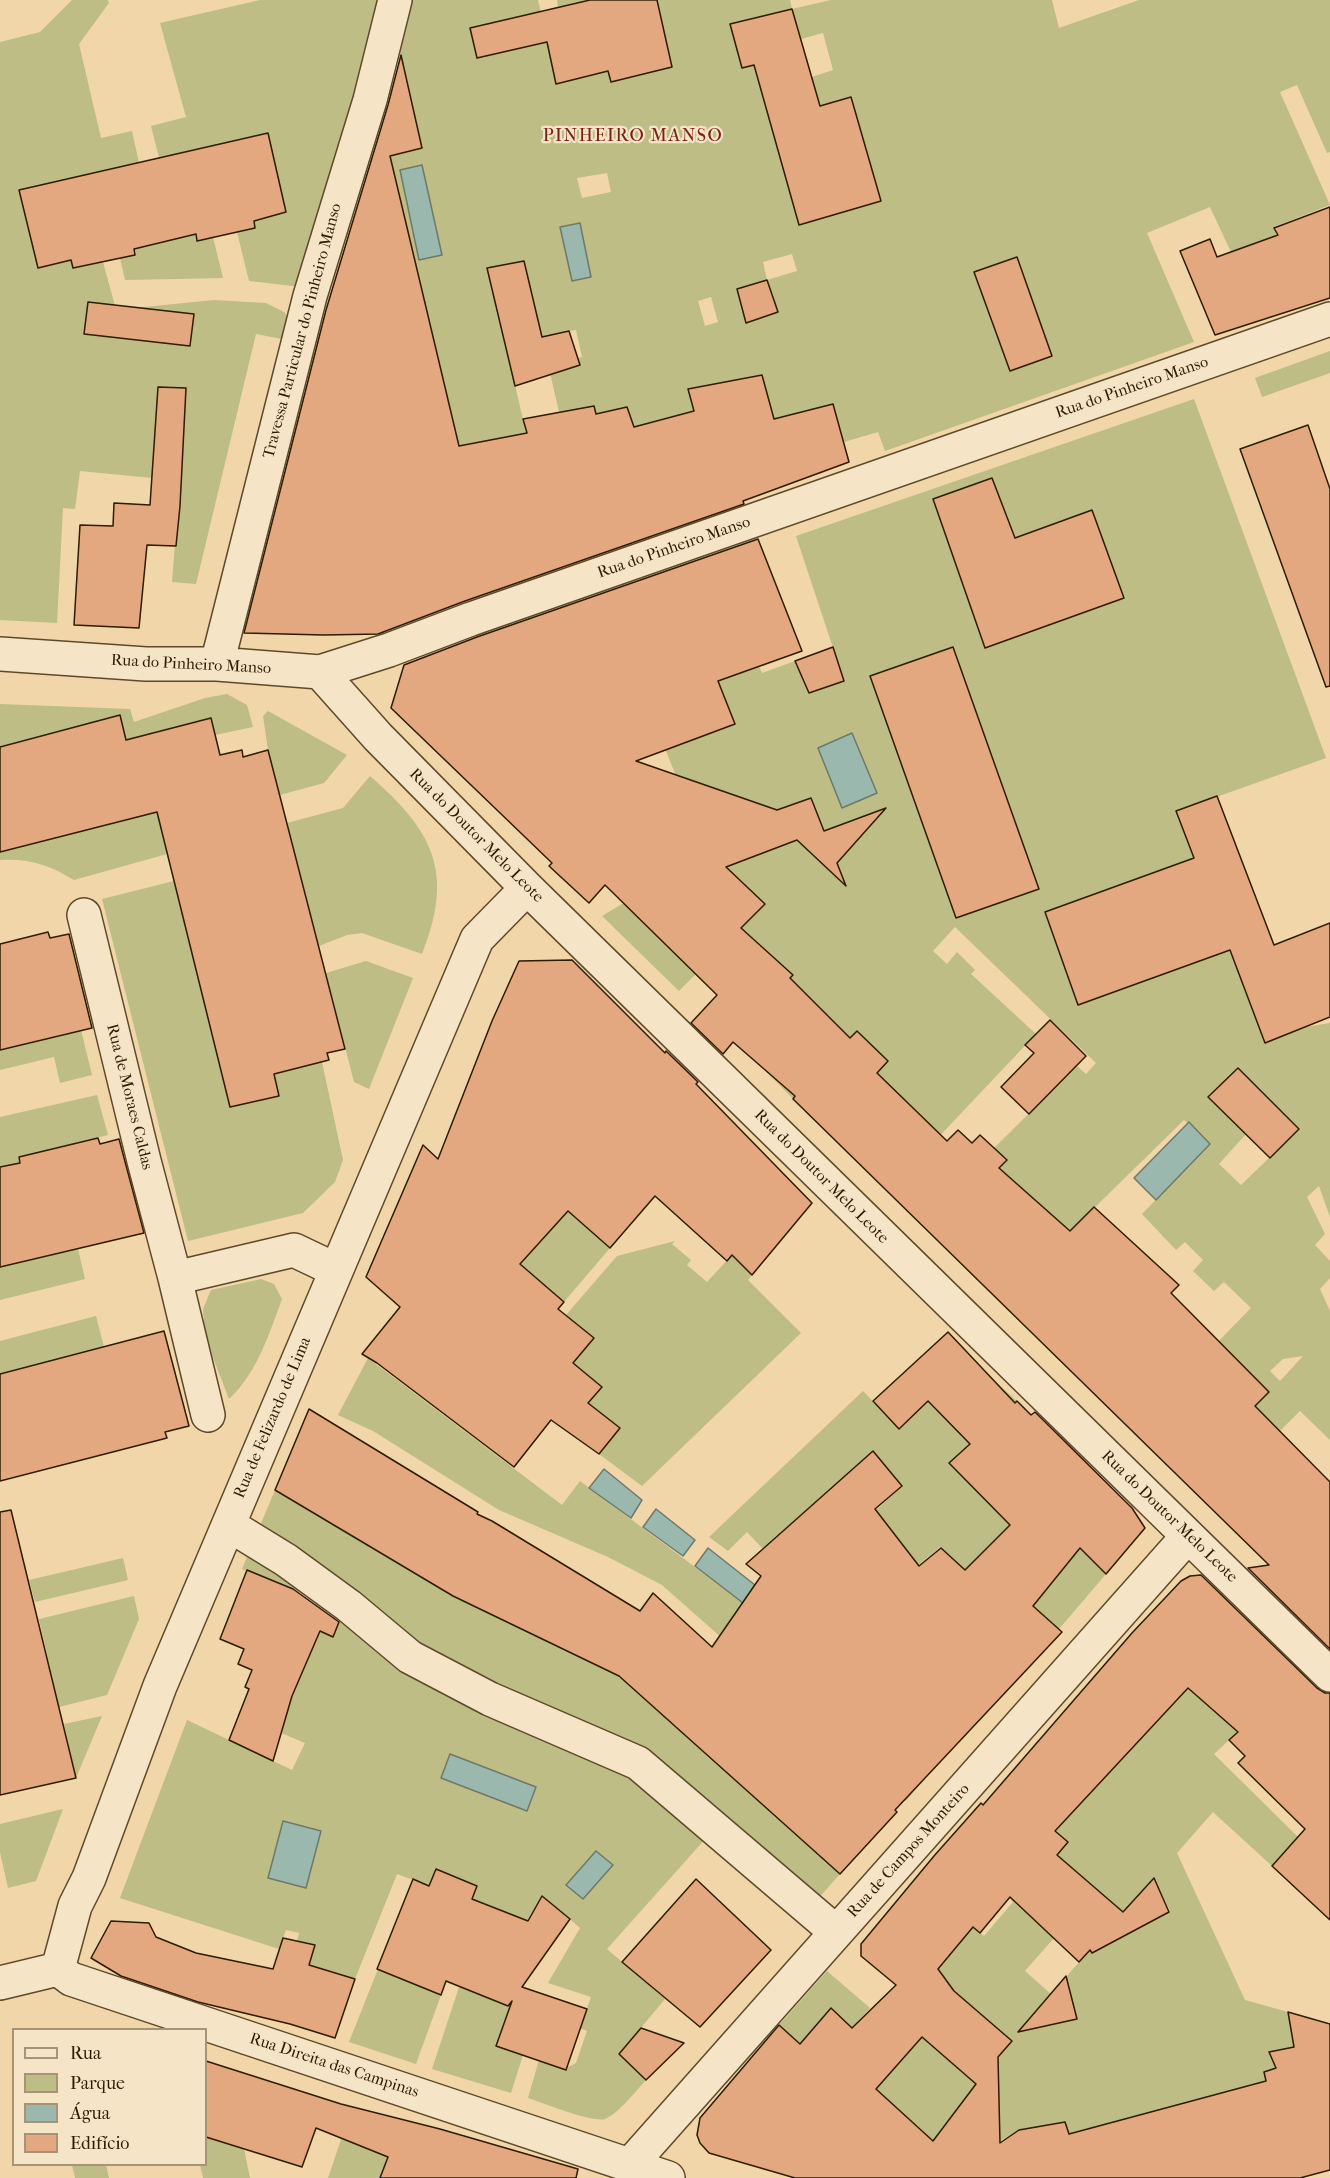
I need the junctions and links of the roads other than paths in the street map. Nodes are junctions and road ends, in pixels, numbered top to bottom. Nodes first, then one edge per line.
1 (395, 0) edge
2 (1330, 319) edge
3 (0, 654) edge
4 (217, 664) junction
5 (320, 672) junction
6 (527, 888) junction
7 (84, 915) dead end
8 (336, 1270) junction
9 (175, 1278) junction
10 (208, 1415) dead end
11 (229, 1525) junction
12 (1188, 1536) junction
13 (1330, 1675) edge
14 (836, 1932) junction
15 (58, 1969) junction
16 (0, 1983) edge
17 (629, 2166) junction
18 (668, 2178) edge

1 - 4 street, Travessa Particular do Pinheiro Manso
2 - 5 street, Rua do Pinheiro Manso
3 - 4 street, Rua do Pinheiro Manso
4 - 5 street, Rua do Pinheiro Manso
5 - 6 street, Rua do Doutor Melo Leote
6 - 8 street, Rua de Felizardo de Lima
6 - 12 street, Rua do Doutor Melo Leote
7 - 9 street, Rua de Moraes Caldas
8 - 9 street
8 - 11 street, Rua de Felizardo de Lima
9 - 10 street, Rua de Moraes Caldas
11 - 14 street
11 - 15 street, Rua de Felizardo de Lima
12 - 13 street, Rua do Doutor Melo Leote
12 - 14 street, Rua de Campos Monteiro
14 - 17 street, Rua de Campos Monteiro
15 - 16 street
15 - 17 street, Rua Direita das Campinas
17 - 18 street, Rua Direita das Campinas

